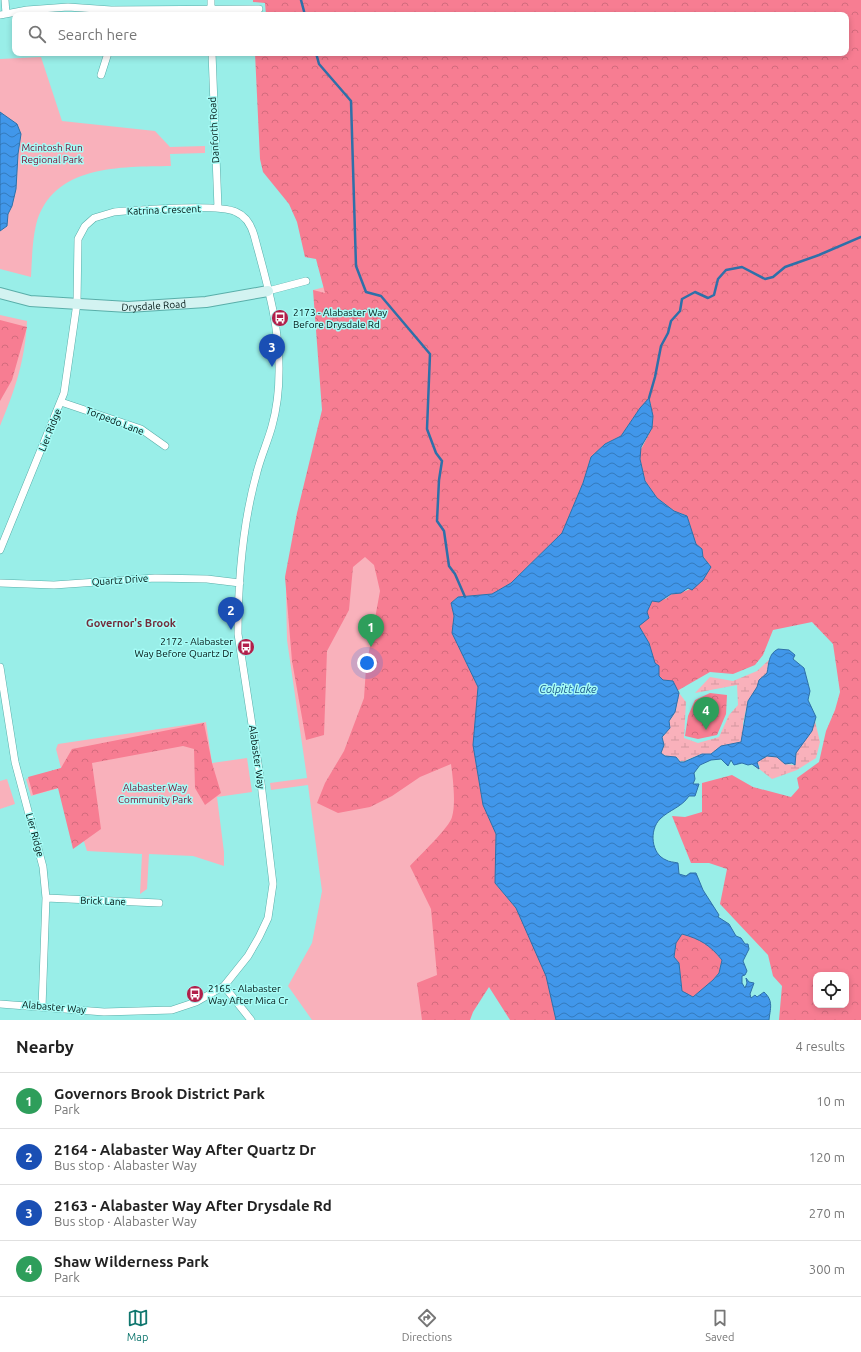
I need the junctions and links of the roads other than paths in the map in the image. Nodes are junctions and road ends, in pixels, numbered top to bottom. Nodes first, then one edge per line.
1 (5, 0) edge
2 (211, 0) edge
3 (259, 9) dead end
4 (18, 12) edge
5 (98, 12) edge
6 (212, 12) edge
7 (3, 14) edge
8 (107, 56) edge
9 (212, 56) edge
10 (101, 74) dead end
11 (218, 208) junction
12 (306, 281) dead end
13 (268, 291) junction
14 (0, 293) edge
15 (76, 303) junction
16 (61, 402) junction
17 (165, 446) dead end
18 (0, 550) edge
19 (0, 583) edge
20 (240, 583) junction
21 (0, 667) edge
22 (46, 898) junction
23 (159, 903) dead end
24 (224, 986) junction
25 (0, 1004) edge
26 (42, 1007) junction
27 (250, 1020) edge

1 - 7 street
2 - 6 street
3 - 6 street
4 - 5 street
8 - 10 street
9 - 11 street, Danforth Road
11 - 13 street, Katrina Crescent
11 - 15 street, Katrina Crescent
12 - 13 street, Drysdale Road
13 - 15 street, Drysdale Road
13 - 20 street, Alabaster Way
14 - 15 street, Drysdale Road
15 - 16 street, Lier Ridge
16 - 17 street, Torpedo Lane
16 - 18 street, Lier Ridge
19 - 20 street, Quartz Drive
20 - 24 street, Alabaster Way
21 - 22 street, Lier Ridge
22 - 23 street, Brick Lane
22 - 26 street, Lier Ridge
24 - 26 street, Alabaster Way
24 - 27 street
25 - 26 street, Alabaster Way

